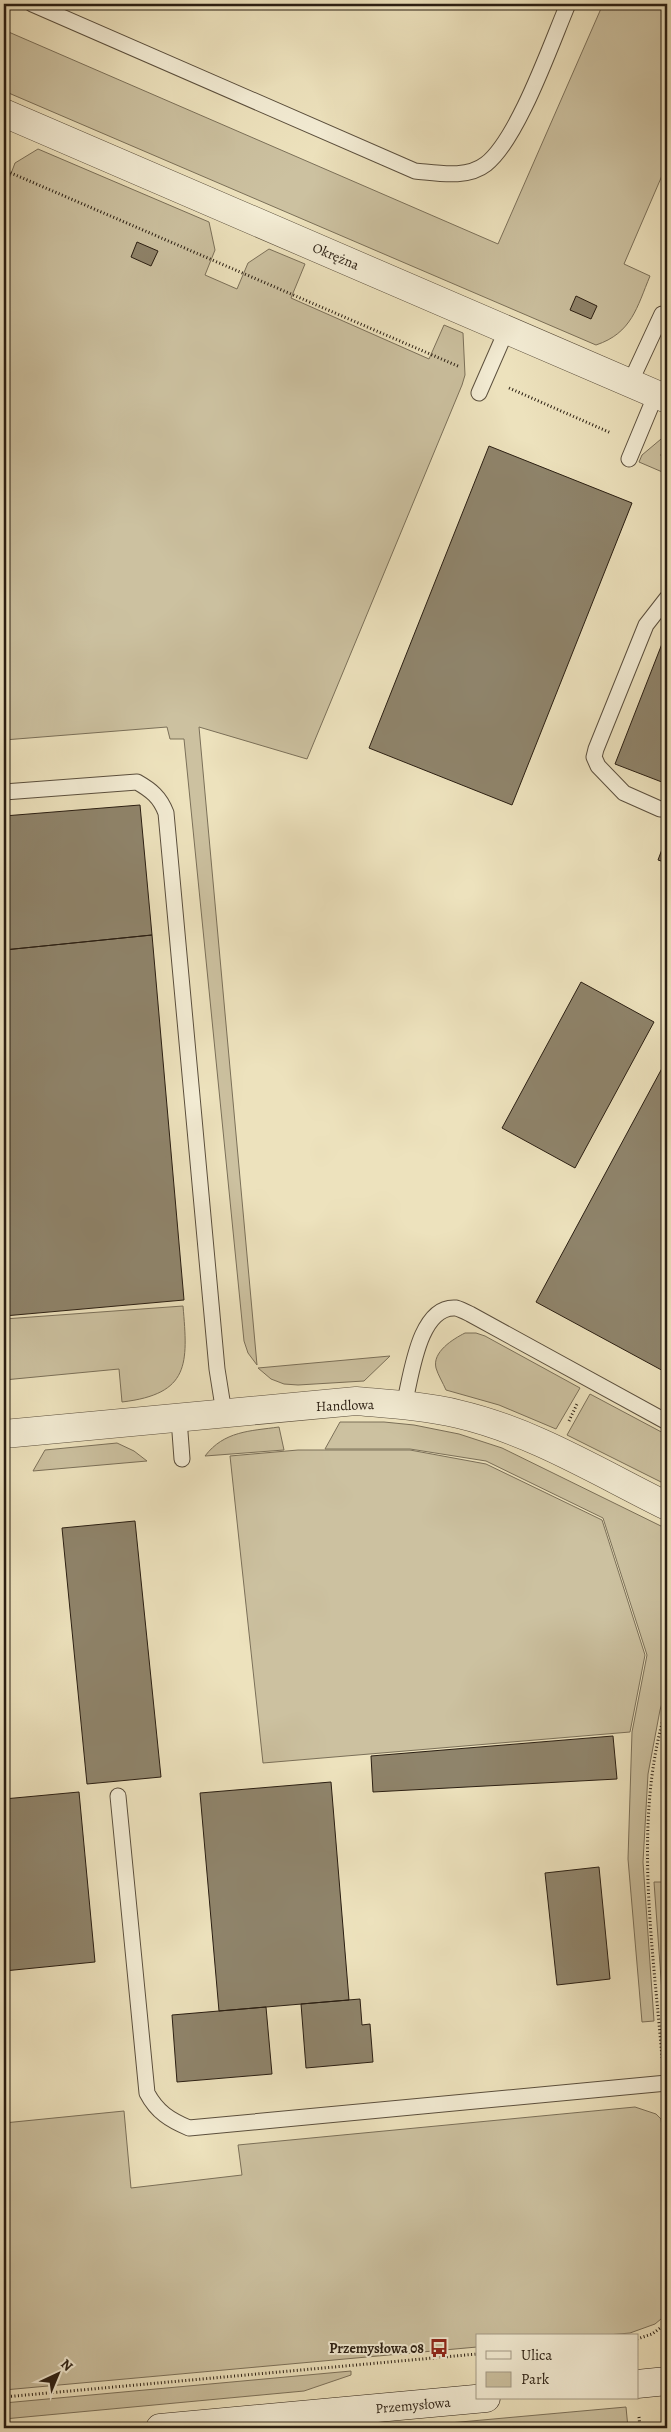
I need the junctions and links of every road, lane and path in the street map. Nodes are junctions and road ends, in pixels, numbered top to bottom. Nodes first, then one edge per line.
1 (32, 4) edge
2 (568, 4) edge
3 (4, 113) edge
4 (4, 170) edge
5 (662, 314) dead end
6 (506, 329) junction
7 (485, 378) junction
8 (630, 383) junction
9 (479, 393) dead end
10 (662, 396) edge
11 (636, 443) junction
12 (667, 457) edge
13 (629, 459) dead end
14 (667, 598) edge
15 (4, 792) edge
16 (660, 809) dead end
17 (591, 1379) junction
18 (404, 1405) junction
19 (224, 1413) junction
20 (179, 1419) junction
21 (667, 1422) edge
22 (4, 1434) edge
23 (553, 1450) junction
24 (182, 1460) dead end
25 (667, 1506) edge
26 (667, 1706) edge
27 (118, 1796) dead end
28 (666, 2083) edge
29 (667, 2129) edge
30 (667, 2323) edge
31 (638, 2339) edge
32 (476, 2354) edge
33 (667, 2381) edge
34 (638, 2384) edge
35 (4, 2396) edge
36 (476, 2399) edge
37 (160, 2428) edge

1 - 2 lane
3 - 6 street, Okrężna
4 - 7 path
5 - 8 lane
6 - 7 lane
6 - 8 street, Okrężna
7 - 9 lane
7 - 11 path
8 - 10 street, Okrężna
10 - 11 lane
11 - 12 path
11 - 13 lane
14 - 16 lane
15 - 19 lane
17 - 18 lane
17 - 21 lane
17 - 23 path
18 - 19 street, Handlowa
18 - 23 street, Handlowa
19 - 20 street, Handlowa
20 - 22 street, Handlowa
20 - 24 lane
23 - 25 street, Handlowa
26 - 28 path
27 - 28 lane
28 - 29 path
30 - 31 path
32 - 35 path
33 - 34 street
36 - 37 street, Przemysłowa

